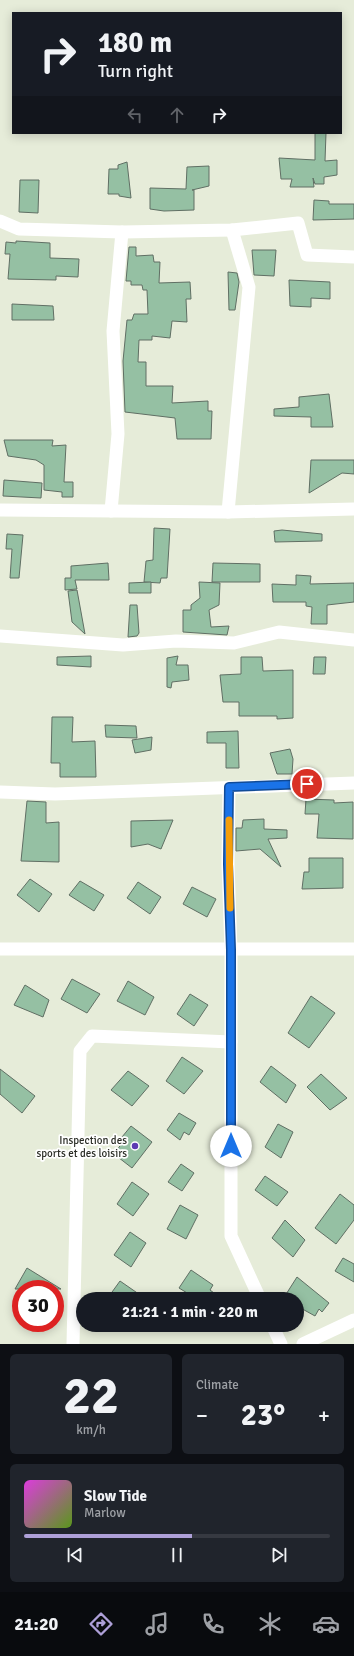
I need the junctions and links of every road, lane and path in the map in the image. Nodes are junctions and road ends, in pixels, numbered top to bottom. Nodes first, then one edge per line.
1 (0, 221) edge
2 (232, 230) junction
3 (122, 232) junction
4 (354, 257) edge
5 (354, 509) edge
6 (0, 510) edge
7 (111, 510) junction
8 (228, 512) junction
9 (0, 636) edge
10 (354, 640) edge
11 (354, 782) edge
12 (229, 787) junction
13 (0, 792) edge
14 (0, 949) edge
15 (354, 949) edge
16 (231, 950) junction
17 (231, 1042) junction
18 (257, 1292) edge
19 (354, 1320) edge
20 (275, 1332) edge
21 (73, 1344) edge
22 (281, 1344) edge
23 (303, 1344) edge

1 - 3 street
2 - 3 street
2 - 4 street
2 - 8 street
3 - 7 street
5 - 8 street
6 - 7 street
7 - 8 street
9 - 10 street
11 - 12 street
12 - 13 street
12 - 16 street
14 - 16 street
15 - 16 street
16 - 17 street
17 - 18 street
17 - 21 street
19 - 23 street
20 - 22 street

